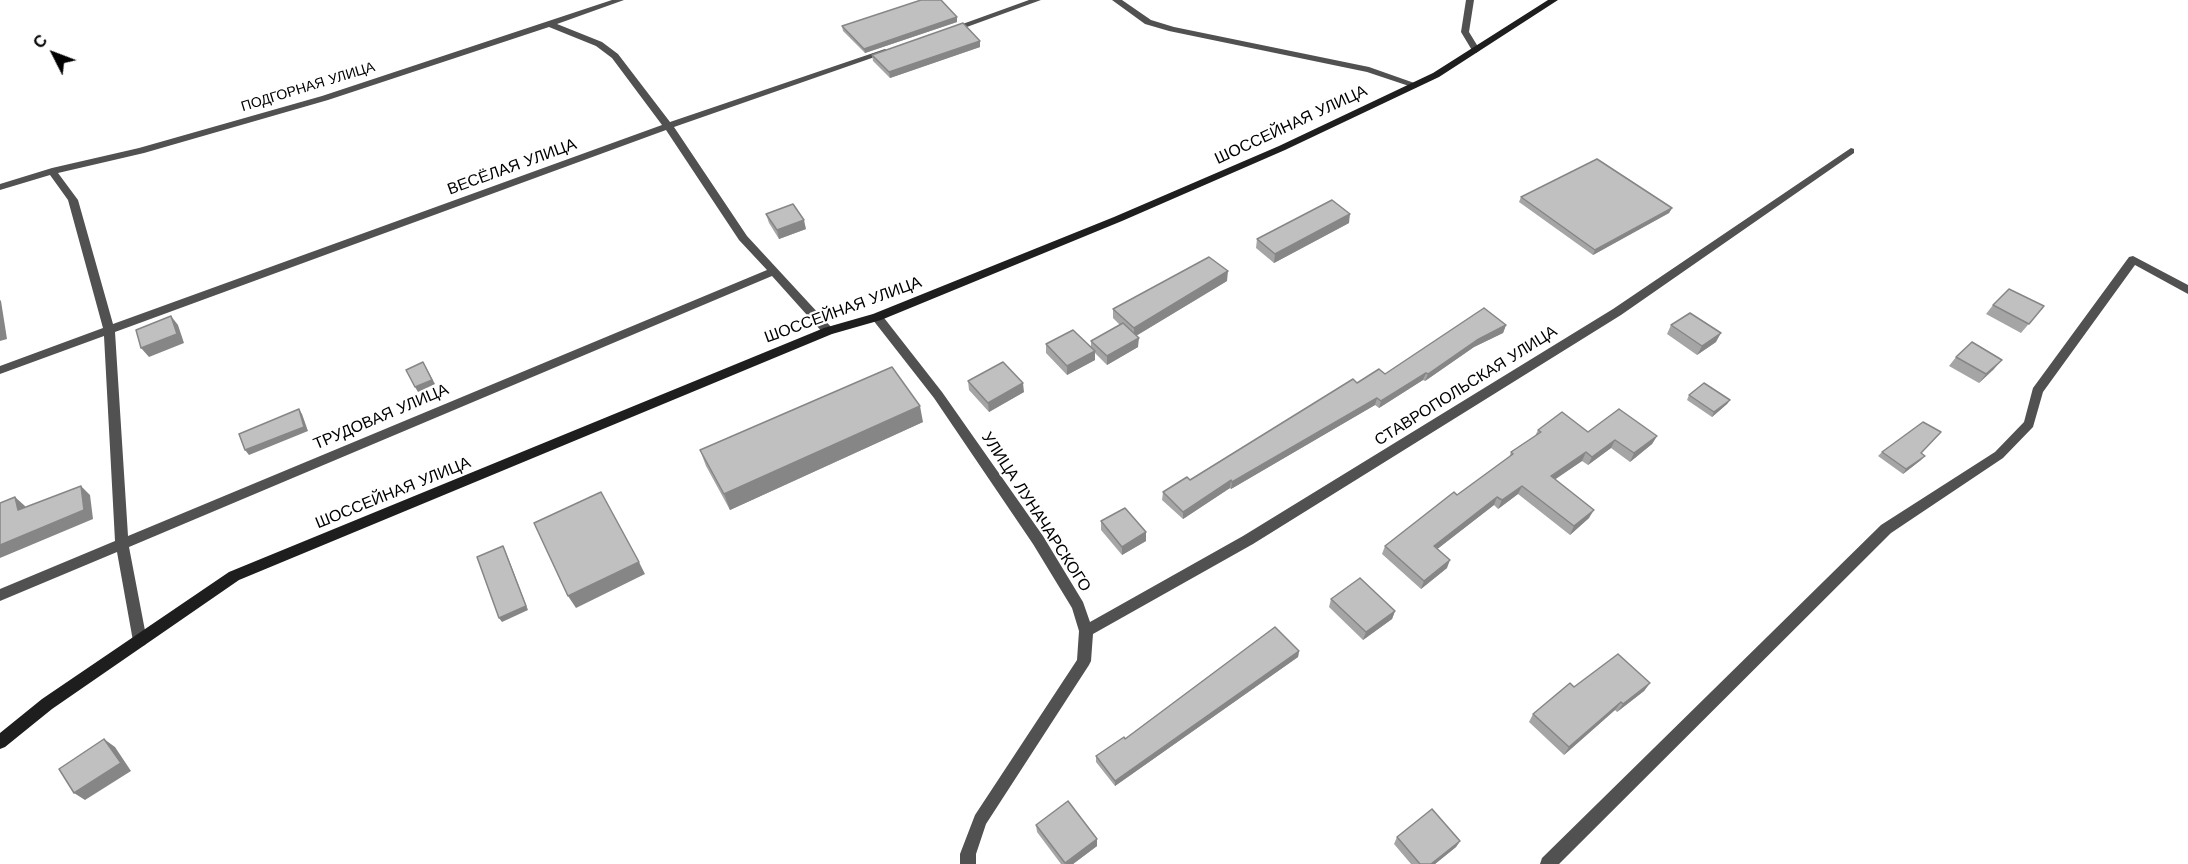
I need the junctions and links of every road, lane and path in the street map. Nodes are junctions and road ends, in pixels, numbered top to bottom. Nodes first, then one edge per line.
1 (620, 0) edge
2 (1037, 0) edge
3 (1116, 0) edge
4 (1470, 0) edge
5 (1554, 0) edge
6 (550, 24) junction
7 (937, 34) edge
8 (892, 50) edge
9 (1476, 50) junction
10 (1414, 85) junction
11 (668, 126) junction
12 (1851, 151) dead end
13 (52, 171) junction
14 (0, 187) edge
15 (775, 272) junction
16 (2188, 290) edge
17 (877, 317) junction
18 (109, 330) junction
19 (828, 331) junction
20 (0, 370) edge
21 (122, 542) junction
22 (0, 595) edge
23 (1086, 631) junction
24 (140, 641) junction
25 (0, 742) edge
26 (968, 864) edge
27 (1548, 864) edge

1 - 6 street, ПОДГОРНАЯ УЛИЦА
2 - 7 street
3 - 10 street
4 - 9 street
5 - 9 main road, ШОССЕЙНАЯ УЛИЦА
6 - 11 street
6 - 13 street, ПОДГОРНАЯ УЛИЦА
8 - 11 street, ВЕСЁЛАЯ УЛИЦА
9 - 10 main road, ШОССЕЙНАЯ УЛИЦА
10 - 17 main road, ШОССЕЙНАЯ УЛИЦА
11 - 15 street
11 - 18 street, ВЕСЁЛАЯ УЛИЦА
12 - 23 street, СТАВРОПОЛЬСКАЯ УЛИЦА
13 - 14 street, ПОДГОРНАЯ УЛИЦА
13 - 18 street
15 - 19 street
15 - 21 street, ТРУДОВАЯ УЛИЦА
16 - 27 street
17 - 19 main road, ШОССЕЙНАЯ УЛИЦА
17 - 23 street, УЛИЦА ЛУНАЧАРСКОГО
18 - 20 street, ВЕСЁЛАЯ УЛИЦА
18 - 21 street
19 - 24 main road, ШОССЕЙНАЯ УЛИЦА
21 - 22 street, ТРУДОВАЯ УЛИЦА
21 - 24 street
23 - 26 street, УЛИЦА ЛУНАЧАРСКОГО
24 - 25 main road, ШОССЕЙНАЯ УЛИЦА

